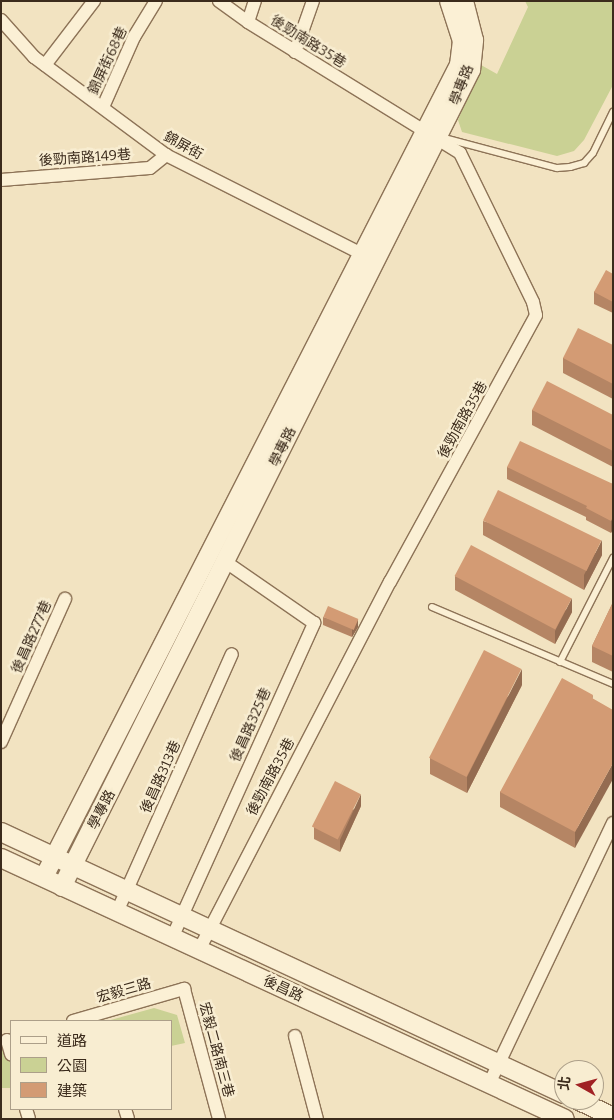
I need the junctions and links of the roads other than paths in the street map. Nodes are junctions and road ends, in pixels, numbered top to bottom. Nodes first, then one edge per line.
1 (94, 1) edge
2 (156, 1) edge
3 (219, 1) edge
4 (255, 1) edge
5 (313, 1) edge
6 (449, 1) edge
7 (464, 1) edge
8 (1, 20) edge
9 (248, 22) junction
10 (296, 52) junction
11 (45, 65) junction
12 (103, 107) junction
13 (613, 112) edge
14 (433, 134) junction
15 (166, 155) junction
16 (1, 180) edge
17 (370, 258) junction
18 (613, 558) edge
19 (226, 562) junction
20 (65, 599) dead end
21 (432, 607) dead end
22 (232, 654) dead end
23 (560, 662) junction
24 (613, 684) edge
25 (1, 742) edge
26 (613, 823) edge
27 (1, 832) edge
28 (54, 857) junction
29 (1, 858) edge
30 (74, 866) junction
31 (44, 878) junction
32 (62, 887) junction
33 (127, 890) junction
34 (117, 912) junction
35 (182, 914) junction
36 (209, 927) junction
37 (172, 938) junction
38 (199, 950) junction
39 (184, 989) joint
40 (100, 1018) edge
41 (82, 1020) edge
42 (295, 1036) dead end
43 (499, 1063) junction
44 (489, 1084) junction
45 (554, 1089) edge
46 (598, 1110) edge
47 (613, 1117) edge
48 (219, 1119) edge
49 (317, 1119) edge
50 (565, 1119) edge

1 - 11 street
2 - 12 street, 錦屏街68巷
3 - 9 street, 後勁南路35巷
4 - 9 street
5 - 10 street
6 - 14 street, 學專路
7 - 14 street, 學專路
8 - 11 street, 錦屏街
9 - 10 street, 後勁南路35巷
10 - 14 street, 後勁南路35巷
11 - 12 street, 錦屏街
12 - 15 street, 錦屏街
13 - 14 lane
14 - 17 street, 學專路
14 - 36 street, 後勁南路35巷
15 - 16 street, 後勁南路149巷
15 - 17 street, 錦屏街
17 - 19 street, 學專路
17 - 28 street, 學專路
18 - 23 lane
19 - 30 street, 學專路
19 - 35 street, 後昌路325巷
20 - 25 street, 後昌路277巷
21 - 23 lane
22 - 33 street, 後昌路313巷
23 - 24 lane
26 - 43 street
27 - 28 street, 後昌路
28 - 30 street, 後昌路
28 - 31 street, 學專路
29 - 31 street, 後昌路
30 - 32 street, 學專路
30 - 33 street, 後昌路
31 - 32 street, 後昌路
32 - 34 street, 後昌路
33 - 34 street, 後昌路313巷
33 - 35 street, 後昌路
34 - 37 street, 後昌路
35 - 36 street, 後昌路
35 - 37 street, 後昌路325巷
36 - 38 street, 後勁南路35巷
36 - 43 street, 後昌路
37 - 38 street, 後昌路
38 - 44 street, 後昌路
39 - 40 street, 宏毅三路
39 - 48 street, 宏毅二路南三巷
40 - 41 street, 宏毅三路
42 - 49 street
43 - 44 street
43 - 45 street, 後昌路
44 - 50 street, 後昌路
46 - 47 street

